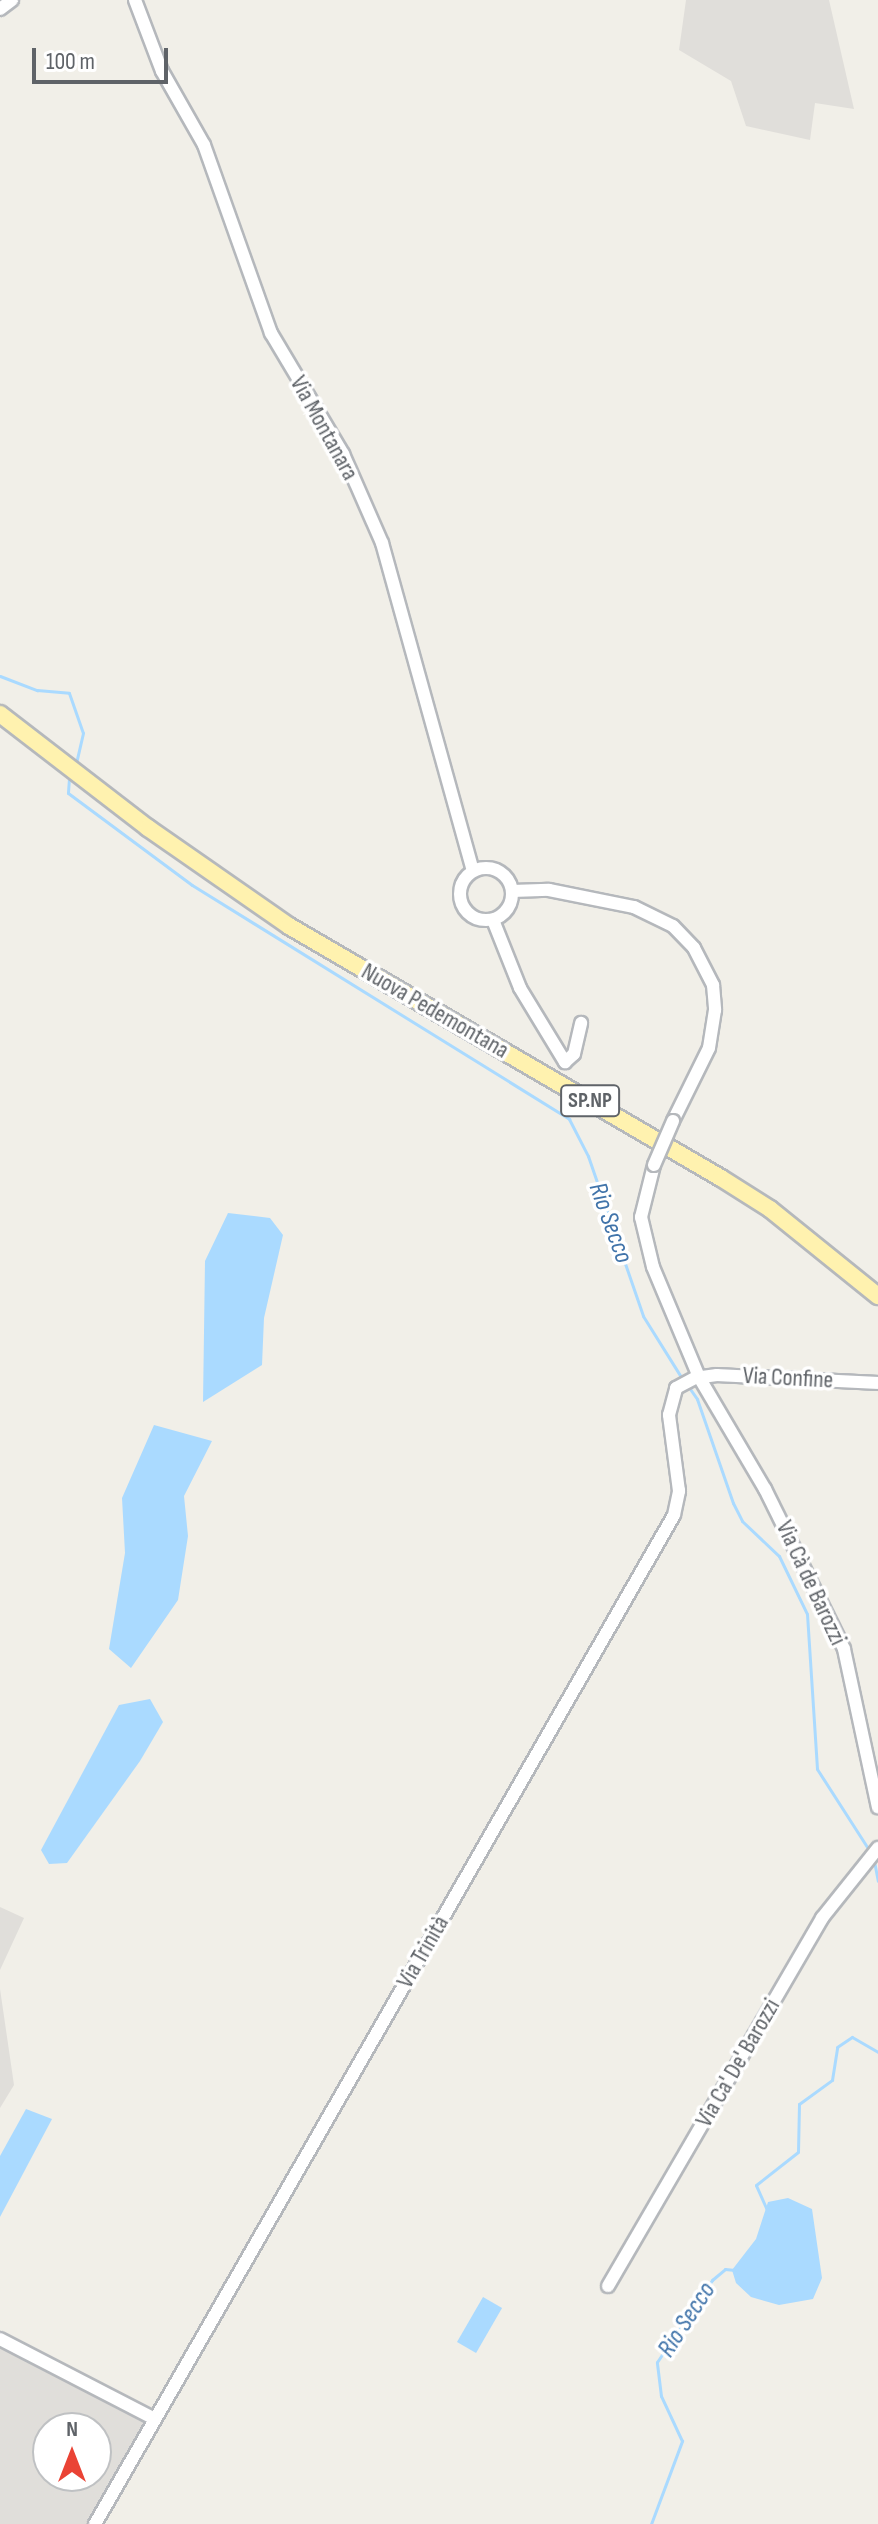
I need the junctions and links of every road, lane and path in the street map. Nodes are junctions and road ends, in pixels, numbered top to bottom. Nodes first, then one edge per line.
1 (12, 0) edge
2 (135, 0) edge
3 (0, 9) edge
4 (0, 714) edge
5 (473, 871) junction
6 (512, 891) junction
7 (493, 920) junction
8 (581, 1023) dead end
9 (878, 1296) edge
10 (697, 1377) junction
11 (878, 1383) edge
12 (878, 1807) edge
13 (874, 1850) edge
14 (608, 2286) dead end
15 (0, 2339) edge
16 (155, 2419) junction
17 (95, 2524) edge

1 - 3 street
2 - 5 street, Via Montanara
4 - 9 main road, Nuova Pedemontana / SP.NP
5 - 6 street
5 - 7 street
6 - 7 street
6 - 10 street, bridge
7 - 8 street
10 - 11 street, Via Confine
10 - 12 street, Via Cà de Barozzi
10 - 16 street, Via Trinità
13 - 14 street, Via Ca' De' Barozzi
15 - 16 street
16 - 17 street, Via Trinità

